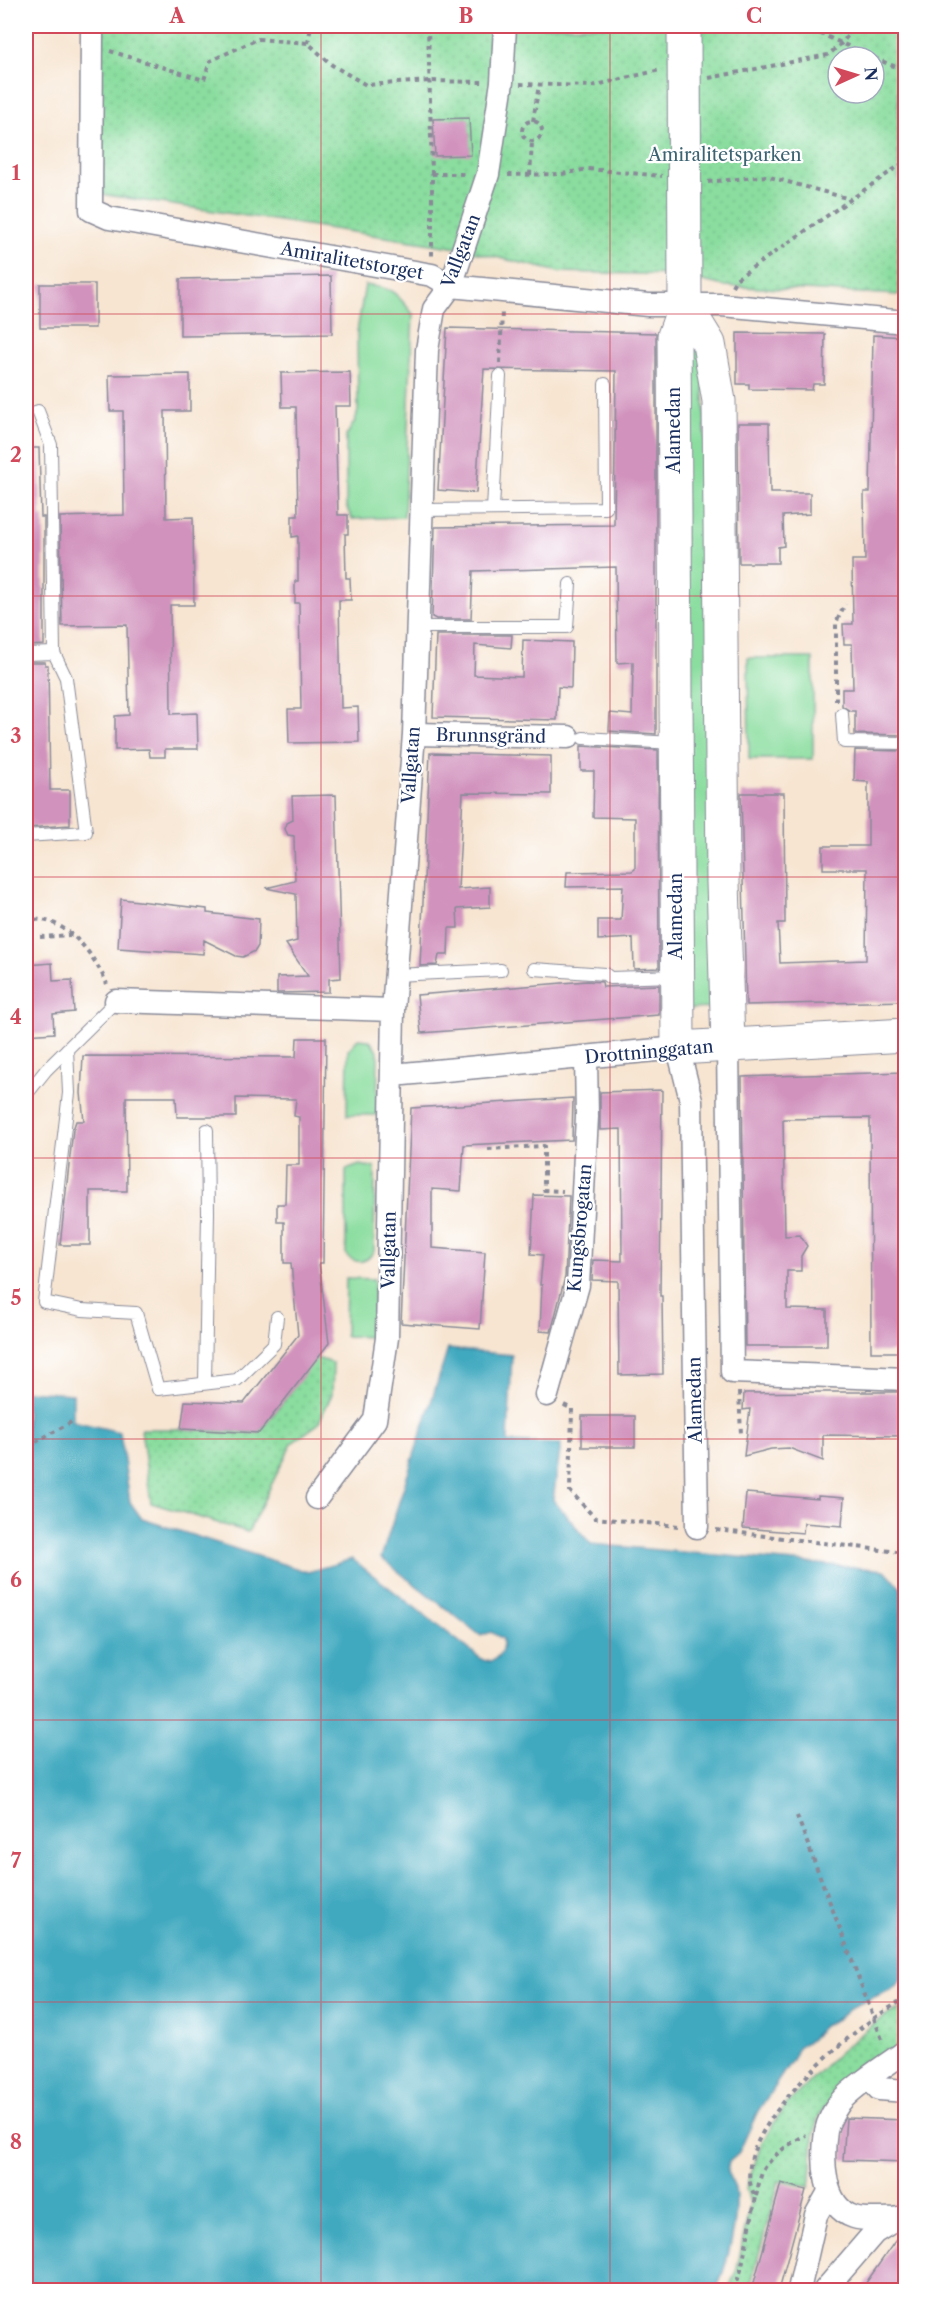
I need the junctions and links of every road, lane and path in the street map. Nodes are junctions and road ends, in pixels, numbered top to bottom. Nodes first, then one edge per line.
1 (311, 26) edge
2 (428, 26) edge
3 (506, 26) edge
4 (684, 26) edge
5 (802, 26) edge
6 (855, 26) edge
7 (91, 35) edge
8 (308, 43) junction
9 (842, 43) junction
10 (846, 45) edge
11 (886, 63) edge
12 (906, 71) edge
13 (430, 81) junction
14 (502, 82) junction
15 (539, 85) junction
16 (684, 93) junction
17 (533, 121) junction
18 (532, 142) junction
19 (906, 161) edge
20 (684, 169) junction
21 (432, 174) junction
22 (488, 174) junction
23 (530, 175) junction
24 (850, 199) junction
25 (442, 281) junction
26 (502, 291) junction
27 (685, 305) junction
28 (722, 305) junction
29 (906, 322) edge
30 (500, 376) joint
31 (605, 384) dead end
32 (38, 411) dead end
33 (493, 509) junction
34 (421, 510) junction
35 (570, 584) dead end
36 (845, 604) dead end
37 (417, 627) junction
38 (54, 653) junction
39 (26, 654) edge
40 (842, 714) joint
41 (414, 734) junction
42 (575, 737) joint
43 (676, 743) junction
44 (906, 743) edge
45 (26, 836) edge
46 (26, 920) edge
47 (73, 935) junction
48 (40, 937) dead end
49 (534, 969) dead end
50 (501, 970) dead end
51 (396, 975) junction
52 (677, 975) junction
53 (116, 1001) junction
54 (393, 1010) junction
55 (906, 1035) edge
56 (728, 1045) junction
57 (678, 1048) junction
58 (67, 1049) junction
59 (586, 1057) junction
60 (393, 1075) junction
61 (26, 1095) edge
62 (207, 1130) dead end
63 (488, 1149) dead end
64 (584, 1192) junction
65 (277, 1317) dead end
66 (906, 1378) edge
67 (205, 1383) junction
68 (547, 1395) joint
69 (739, 1404) dead end
70 (73, 1421) dead end
71 (741, 1434) dead end
72 (36, 1442) dead end
73 (317, 1498) dead end
74 (697, 1527) junction
75 (906, 1553) edge
76 (797, 1816) dead end
77 (906, 1999) edge
78 (873, 2018) junction
79 (899, 2056) edge
80 (870, 2078) junction
81 (906, 2091) edge
82 (826, 2129) junction
83 (829, 2192) junction
84 (756, 2197) junction
85 (901, 2218) edge
86 (734, 2290) edge
87 (799, 2290) edge
88 (825, 2290) edge

1 - 8 path
2 - 13 path
3 - 14 street, Vallgatan
4 - 16 street, Alamedan
5 - 9 path
6 - 9 path
7 - 8 path
7 - 25 street, Amiralitetstorget
8 - 13 path
9 - 10 path
9 - 16 path
11 - 12 path
13 - 14 path
13 - 21 path
14 - 15 path
14 - 22 street, Vallgatan
15 - 16 path
15 - 17 path
16 - 20 street, Alamedan
17 - 18 path
17 - 18 path
18 - 23 path
19 - 24 path
20 - 23 path
20 - 24 path
20 - 27 street, Alamedan
21 - 22 path
21 - 25 path
22 - 23 path
22 - 25 street, Vallgatan
24 - 28 path
25 - 26 street, Amiralitetstorget
25 - 34 street, Vallgatan
26 - 27 street, Amiralitetstorget
26 - 30 path
27 - 28 street, Amiralitetstorget
27 - 43 street, Alamedan
27 - 56 street, Alamedan
28 - 29 street, Amiralitetstorget
30 - 33 lane
31 - 33 lane
32 - 38 lane
33 - 34 lane
34 - 37 street, Vallgatan
35 - 37 lane
36 - 40 path
37 - 41 street, Vallgatan
38 - 39 lane
38 - 45 lane
40 - 44 lane
41 - 42 street, Brunnsgränd
41 - 51 street, Vallgatan
42 - 43 lane, Brunnsgränd
43 - 52 street, Alamedan
46 - 47 path
47 - 48 path
47 - 53 path
49 - 52 lane
50 - 51 lane
51 - 54 street, Vallgatan
52 - 57 street, Alamedan
53 - 54 street
53 - 58 lane
54 - 60 street, Vallgatan
55 - 56 street, Drottninggatan
56 - 57 street, Drottninggatan
56 - 66 street, Alamedan
57 - 59 street, Drottninggatan
57 - 74 street, Alamedan
58 - 61 lane
58 - 67 lane
59 - 60 street, Drottninggatan
59 - 64 street, Kungsbrogatan
60 - 73 street, Vallgatan
62 - 67 lane
63 - 64 path
64 - 68 street, Kungsbrogatan
65 - 67 lane
68 - 74 path
69 - 71 path
70 - 72 path
74 - 75 path
76 - 78 path
77 - 78 path
78 - 79 path
78 - 84 path
79 - 80 street
80 - 81 street
80 - 82 street
82 - 83 street
82 - 84 path
83 - 85 street
83 - 87 street
84 - 86 path
85 - 88 street

